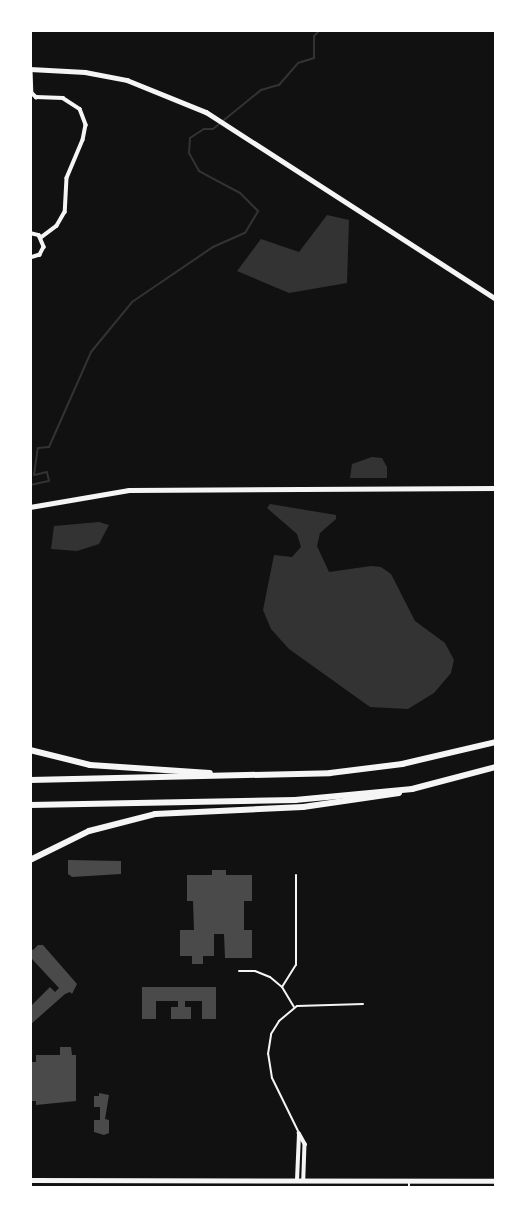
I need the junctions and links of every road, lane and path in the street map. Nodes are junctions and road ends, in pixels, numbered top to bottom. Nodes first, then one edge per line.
1 (31, 69) edge
2 (30, 233) edge
3 (41, 238) junction
4 (30, 258) edge
5 (496, 299) edge
6 (496, 488) edge
7 (30, 507) edge
8 (496, 742) edge
9 (30, 751) edge
10 (496, 767) edge
11 (258, 776) junction
12 (30, 780) edge
13 (412, 789) junction
14 (30, 805) edge
15 (30, 860) edge
16 (296, 875) dead end
17 (239, 971) dead end
18 (282, 987) junction
19 (363, 1004) dead end
20 (295, 1007) junction
21 (299, 1133) junction
22 (30, 1180) edge
23 (297, 1181) junction
24 (304, 1181) junction
25 (346, 1181) junction
26 (409, 1181) junction
27 (496, 1181) edge
28 (347, 1188) edge
29 (409, 1188) edge

1 - 3 street
1 - 5 street
2 - 3 street
3 - 4 street
6 - 7 street
8 - 11 highway
9 - 11 highway
10 - 13 highway
11 - 12 highway
13 - 14 highway
13 - 15 highway
16 - 18 lane
17 - 18 lane
18 - 20 lane
19 - 20 lane
20 - 21 lane
21 - 23 street
21 - 24 street
22 - 23 street
23 - 24 street
24 - 25 street
25 - 26 street
25 - 28 lane
26 - 27 street
26 - 29 lane

